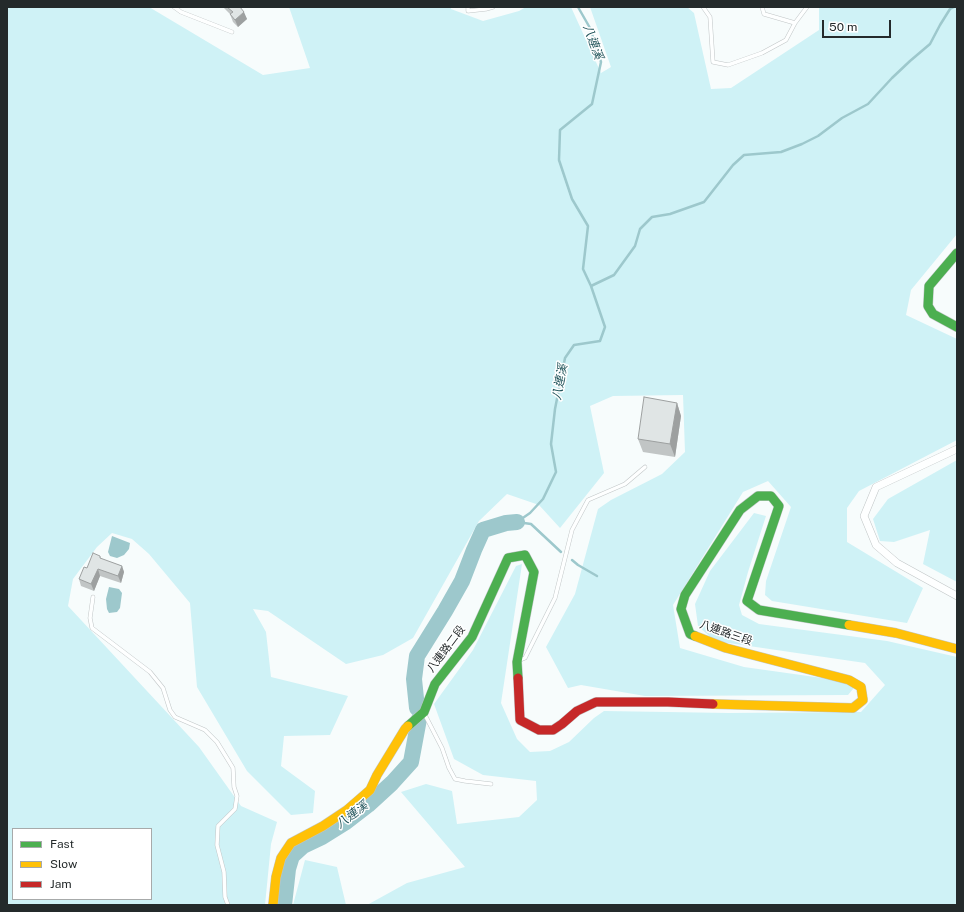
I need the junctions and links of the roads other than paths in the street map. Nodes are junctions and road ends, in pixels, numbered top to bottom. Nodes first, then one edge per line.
1 (174, 7) edge
2 (468, 7) edge
3 (492, 7) edge
4 (703, 7) edge
5 (762, 7) edge
6 (808, 7) edge
7 (795, 24) junction
8 (232, 32) dead end
9 (957, 253) edge
10 (957, 327) edge
11 (957, 449) edge
12 (645, 467) dead end
13 (957, 596) edge
14 (93, 597) dead end
15 (957, 649) edge
16 (517, 662) junction
17 (424, 712) junction
18 (520, 720) joint
19 (491, 784) dead end
20 (228, 905) edge
21 (273, 905) edge

1 - 8 lane
2 - 3 lane
4 - 7 lane
5 - 7 lane
6 - 7 lane
9 - 10 street
11 - 13 street
12 - 16 lane
14 - 20 lane
15 - 18 street, 八連路三段
16 - 17 street, 八連路二段
16 - 18 street, 八連路二段
17 - 19 lane
17 - 21 street, 八連路二段

